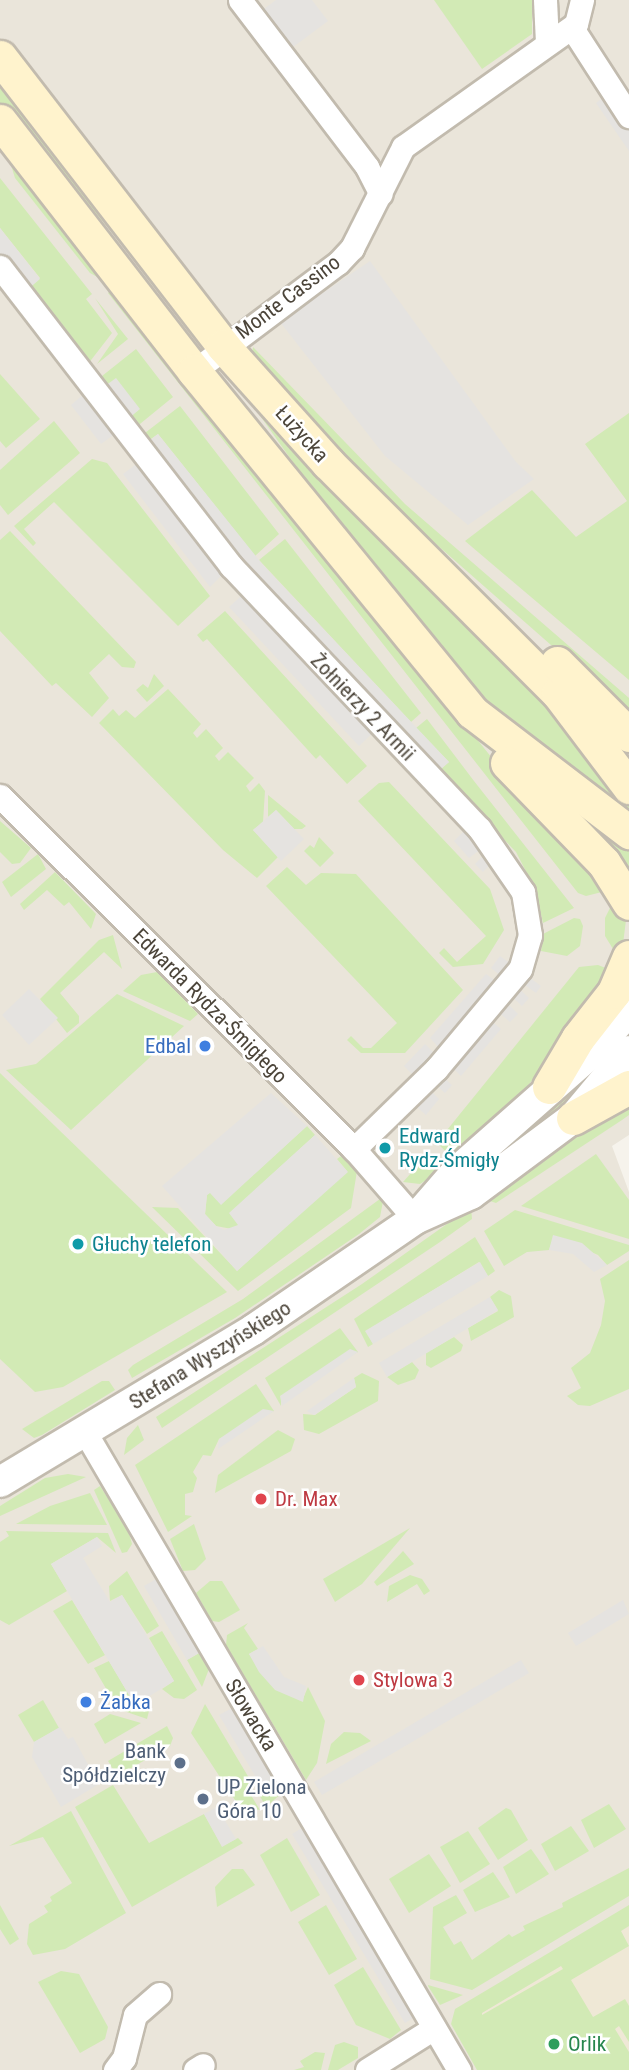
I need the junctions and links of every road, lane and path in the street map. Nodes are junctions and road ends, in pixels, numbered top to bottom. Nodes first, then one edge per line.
1 (240, 0) edge
2 (545, 0) edge
3 (582, 0) edge
4 (574, 26) junction
5 (547, 43) junction
6 (0, 57) edge
7 (629, 116) edge
8 (0, 121) edge
9 (381, 194) junction
10 (0, 267) edge
11 (223, 346) junction
12 (194, 370) junction
13 (494, 626) junction
14 (472, 712) junction
15 (629, 735) edge
16 (629, 787) edge
17 (0, 796) edge
18 (629, 832) edge
19 (629, 903) edge
20 (629, 957) edge
21 (629, 1011) edge
22 (629, 1051) edge
23 (549, 1087) junction
24 (629, 1087) edge
25 (573, 1118) junction
26 (354, 1149) junction
27 (415, 1219) junction
28 (85, 1432) junction
29 (0, 1482) edge
30 (159, 1994) dead end
31 (434, 2028) junction
32 (115, 2070) edge
33 (367, 2070) edge
34 (459, 2070) edge

1 - 9 street
2 - 5 street
3 - 4 street
4 - 5 street, Monte Cassino
4 - 7 street
5 - 9 street, Monte Cassino
6 - 11 main road, Łużycka
8 - 12 main road, Łużycka
9 - 11 street, Monte Cassino
10 - 26 street, Żołnierzy 2 Armii
11 - 12 street, Monte Cassino
11 - 13 main road, Łużycka
12 - 14 main road, Łużycka
13 - 15 main road
13 - 16 main road, Łużycka
14 - 18 main road, Łużycka
14 - 19 main road
17 - 26 street, Edwarda Rydza-Śmigłego
20 - 23 main road
21 - 23 street, Stefana Wyszyńskiego
22 - 25 street, Stefana Wyszyńskiego
23 - 27 street, Stefana Wyszyńskiego
24 - 25 main road
25 - 27 street, Stefana Wyszyńskiego
26 - 27 street, Edwarda Rydza-Śmigłego
27 - 28 street, Stefana Wyszyńskiego
28 - 29 street, Stefana Wyszyńskiego
28 - 31 street, Słowacka
30 - 32 street
31 - 33 street
31 - 34 street, Słowacka

